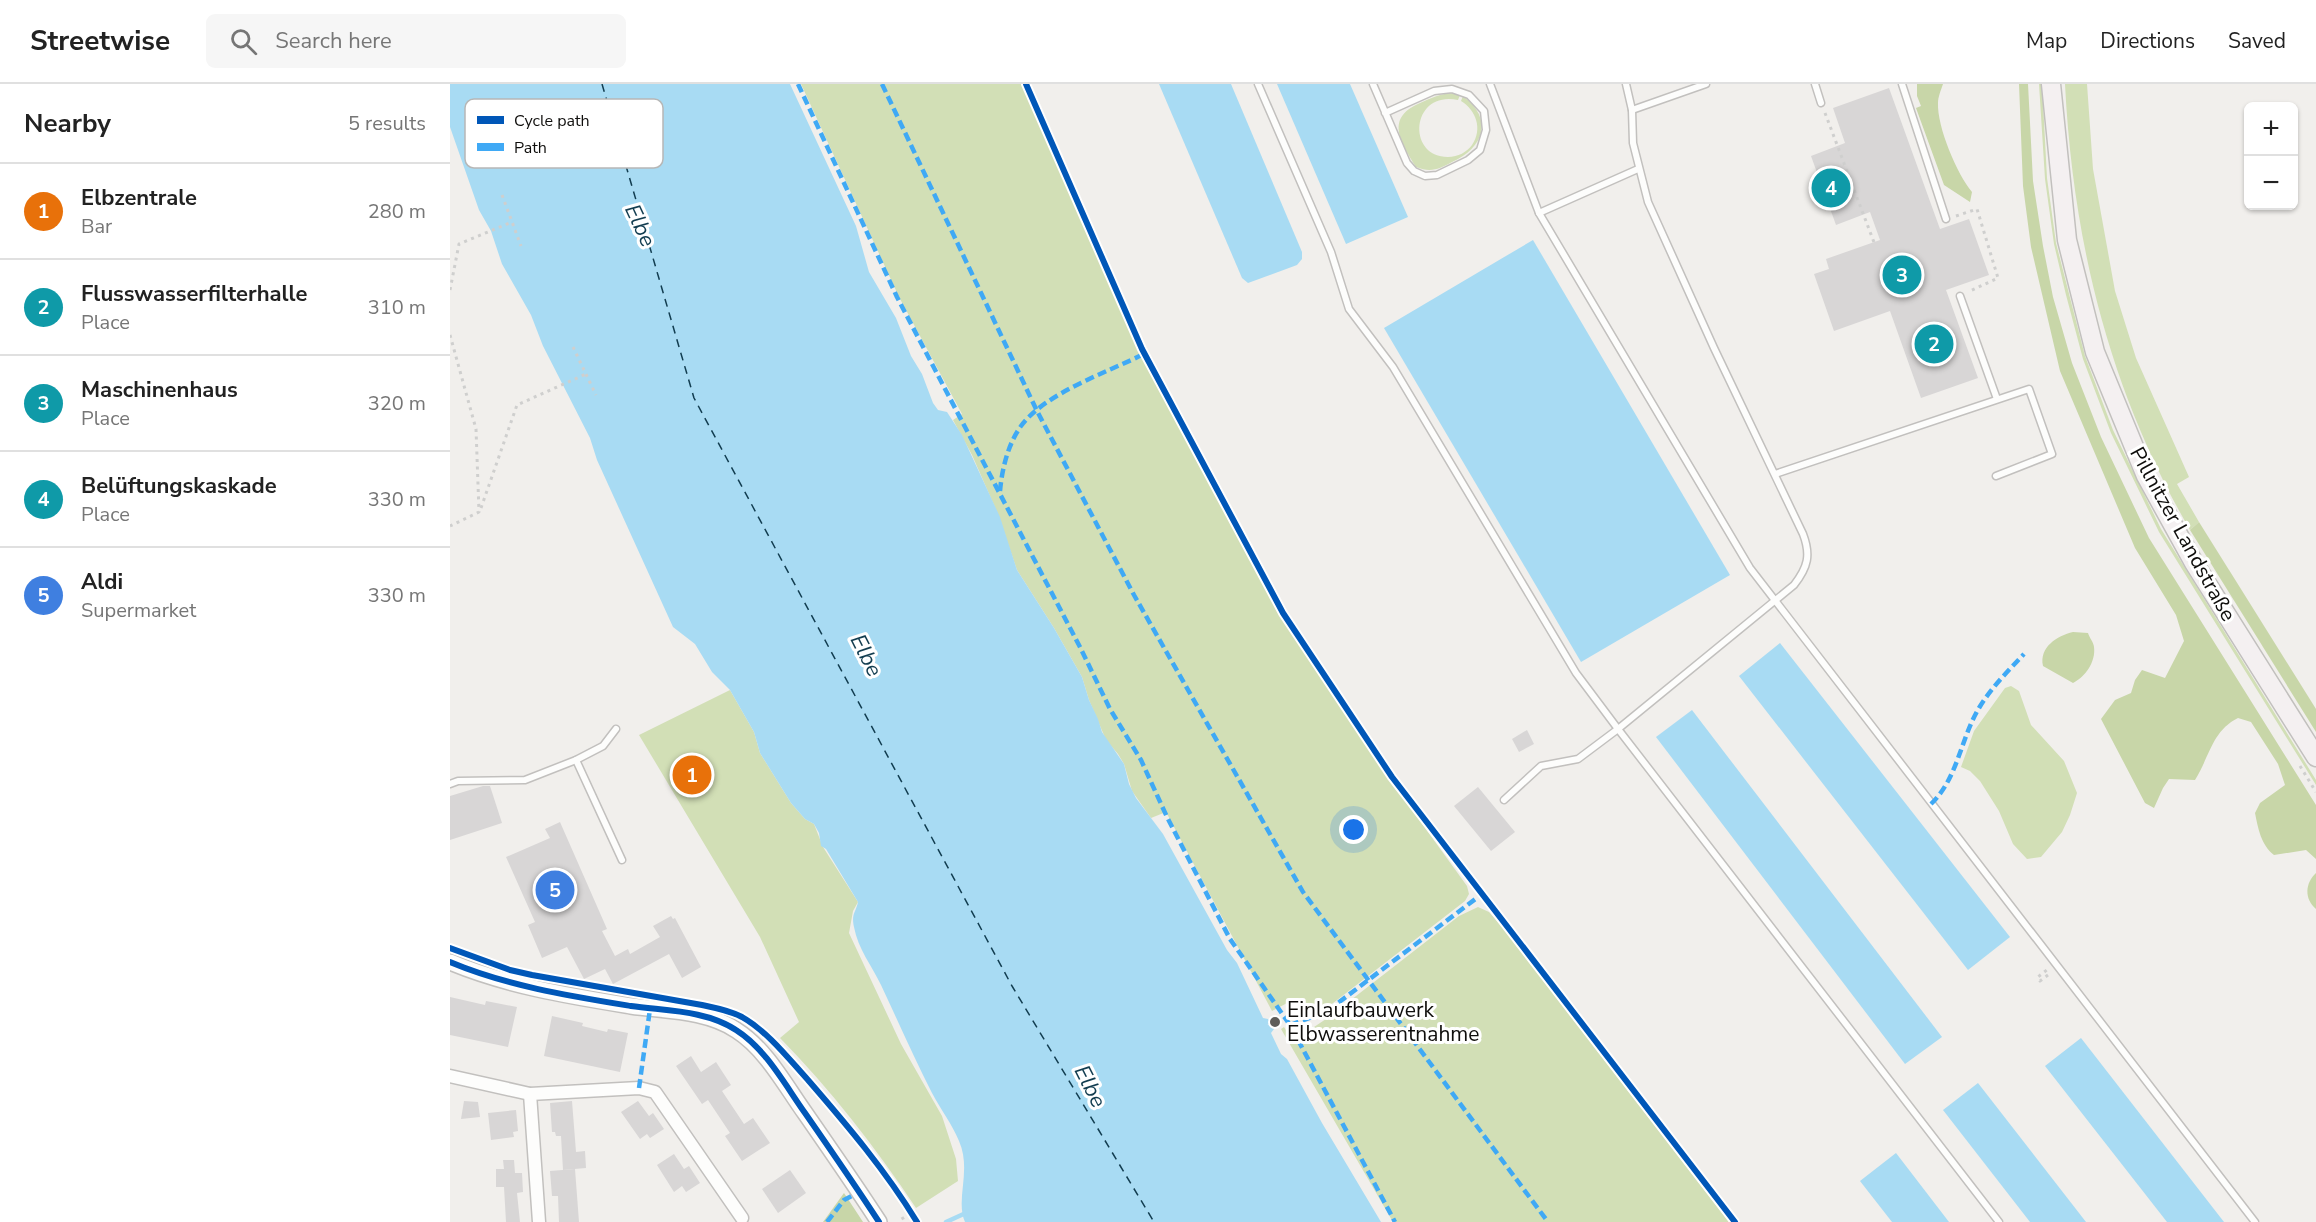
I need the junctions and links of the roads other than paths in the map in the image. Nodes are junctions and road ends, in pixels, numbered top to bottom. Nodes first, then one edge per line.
1 (1026, 84) edge
2 (1258, 84) edge
3 (1373, 84) edge
4 (1490, 84) edge
5 (1626, 84) edge
6 (1706, 84) edge
7 (1815, 84) edge
8 (1902, 84) edge
9 (2051, 84) edge
10 (1821, 102) road end
11 (1632, 110) junction
12 (1385, 113) junction
13 (1638, 169) junction
14 (1539, 213) junction
15 (1946, 219) road end
16 (1960, 296) road end
17 (1997, 399) junction
18 (1775, 474) junction
19 (1996, 476) dead end
20 (1774, 601) junction
21 (616, 729) dead end
22 (1618, 729) junction
23 (2316, 757) edge
24 (576, 760) junction
25 (450, 784) edge
26 (1504, 800) dead end
27 (622, 860) dead end
28 (450, 962) edge
29 (450, 1076) edge
30 (530, 1094) junction
31 (742, 1218) dead end
32 (539, 1222) edge
33 (879, 1222) edge
34 (1735, 1222) edge
35 (1999, 1222) edge
36 (2255, 1222) edge

1 - 34 lane
2 - 22 lane
3 - 12 lane
4 - 14 lane
5 - 11 lane
6 - 11 lane
7 - 10 lane
8 - 15 lane
9 - 23 main road, Pillnitzer Landstraße
11 - 13 lane
12 - 12 lane
13 - 14 lane
13 - 18 lane
14 - 20 lane
16 - 17 lane
17 - 18 lane
17 - 19 lane
18 - 20 lane
20 - 22 lane
20 - 36 lane
21 - 24 lane
22 - 26 lane
22 - 35 lane
24 - 25 lane
24 - 27 lane
28 - 33 street
29 - 30 street
30 - 31 street
30 - 32 street

